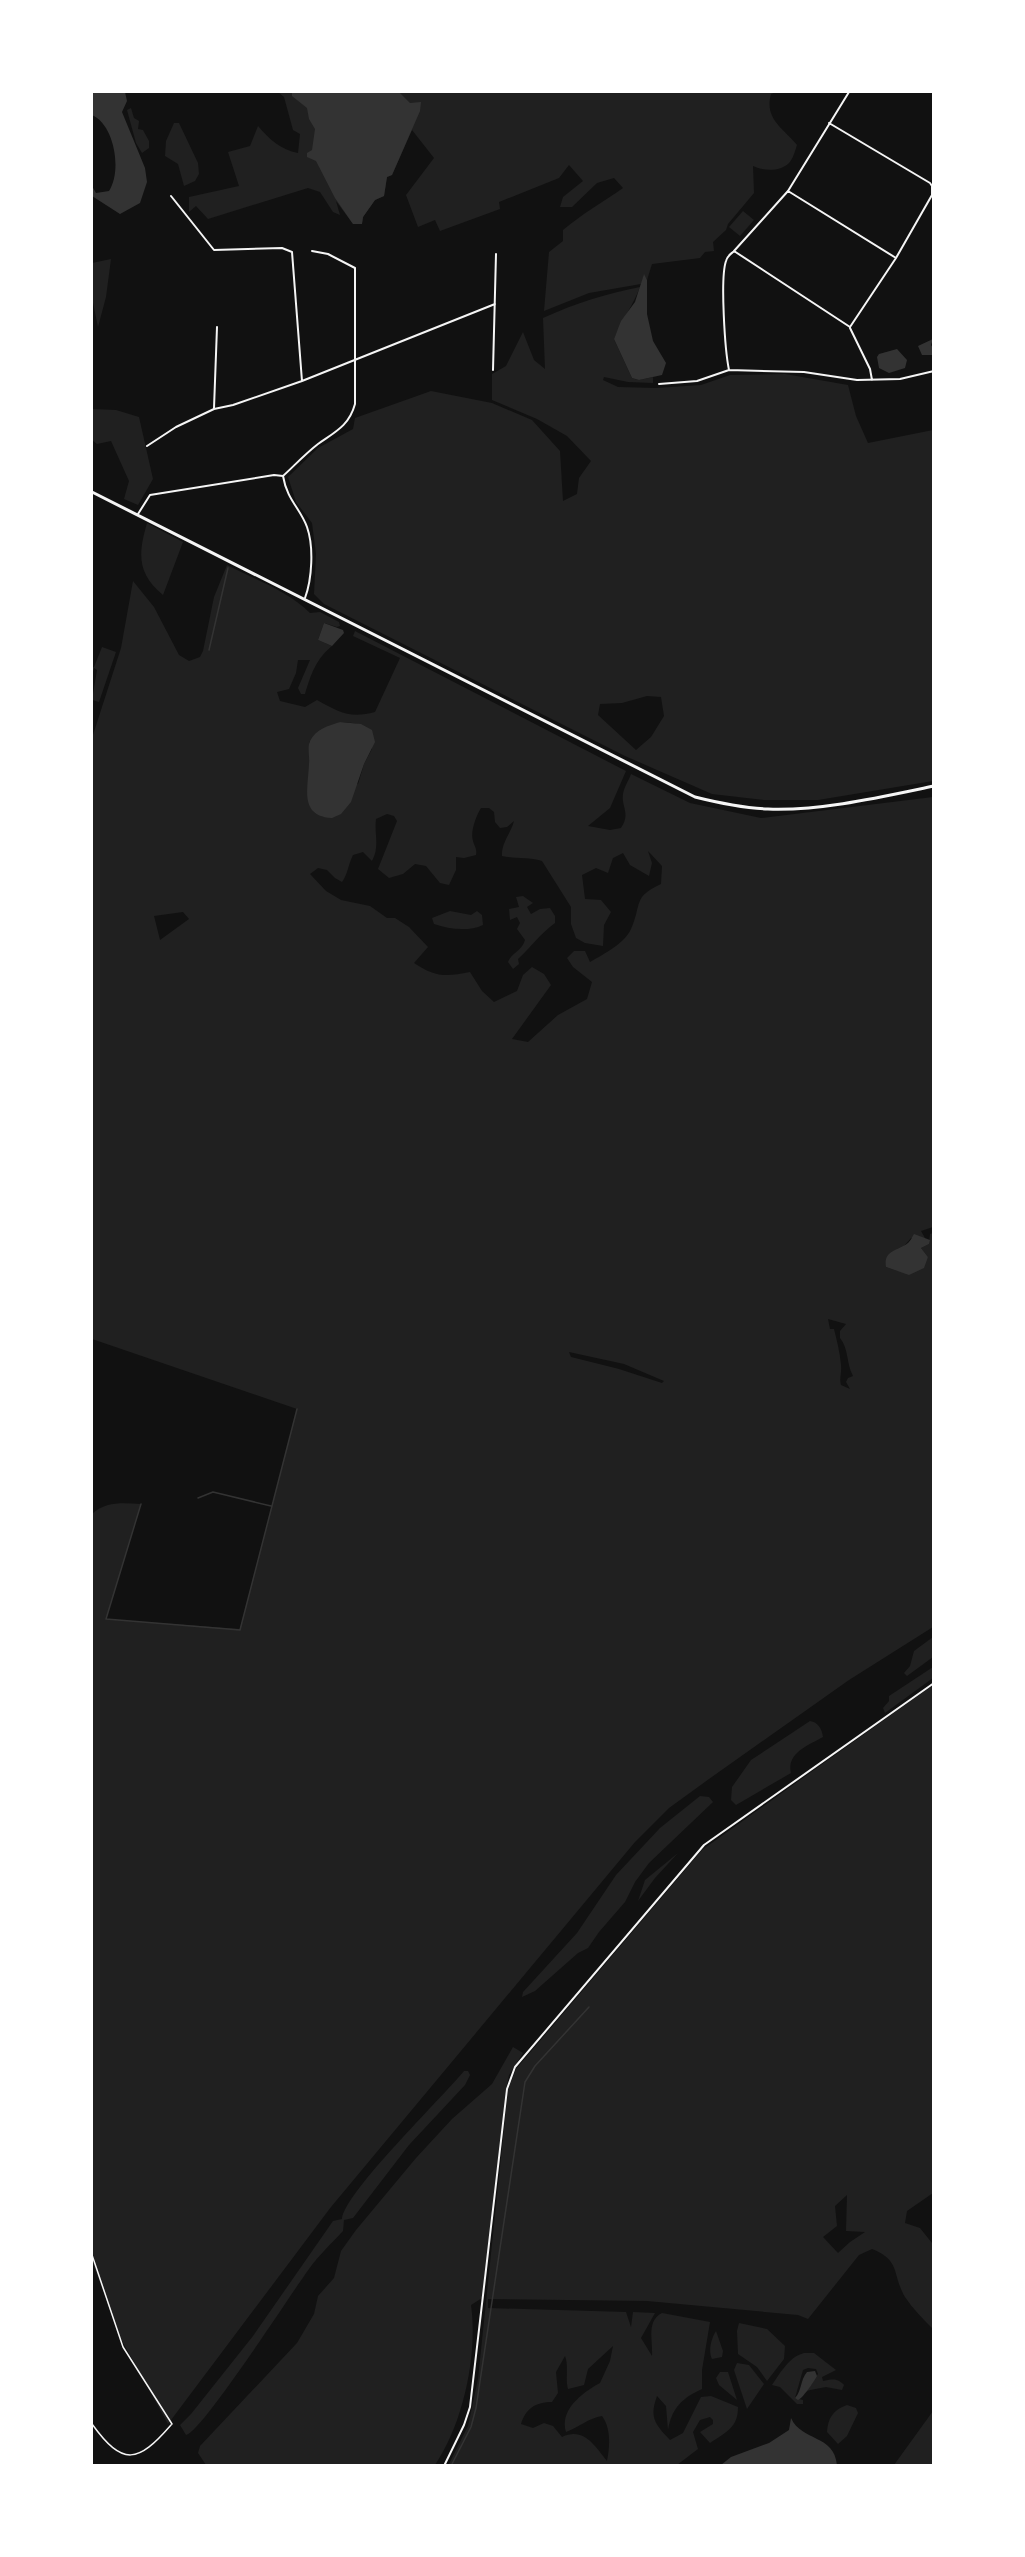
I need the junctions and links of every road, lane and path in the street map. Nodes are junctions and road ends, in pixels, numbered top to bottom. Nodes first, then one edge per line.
1 (849, 92) edge
2 (829, 123) junction
3 (788, 191) junction
4 (171, 196) dead end
5 (312, 251) dead end
6 (734, 251) junction
7 (496, 254) dead end
8 (896, 258) junction
9 (495, 304) junction
10 (217, 327) dead end
11 (850, 327) junction
12 (356, 360) junction
13 (494, 370) dead end
14 (729, 370) junction
15 (933, 371) edge
16 (872, 380) junction
17 (302, 381) junction
18 (659, 384) dead end
19 (214, 409) junction
20 (147, 446) dead end
21 (283, 476) junction
22 (92, 492) edge
23 (138, 514) junction
24 (304, 600) junction
25 (933, 786) edge
26 (933, 1683) edge
27 (92, 2255) edge
28 (92, 2424) edge
29 (444, 2466) edge

1 - 2 street
2 - 3 street
2 - 8 street
3 - 6 street
3 - 8 street
4 - 17 street
5 - 12 street
6 - 11 street
6 - 14 street
7 - 9 street
8 - 11 street
9 - 12 street
9 - 13 street
10 - 19 street
11 - 16 street
12 - 17 street
12 - 21 street
14 - 16 street
14 - 18 street
15 - 16 street
17 - 19 street
19 - 20 street
21 - 23 street
21 - 24 street
22 - 23 street
23 - 24 street
24 - 25 street
26 - 29 street
27 - 28 path

